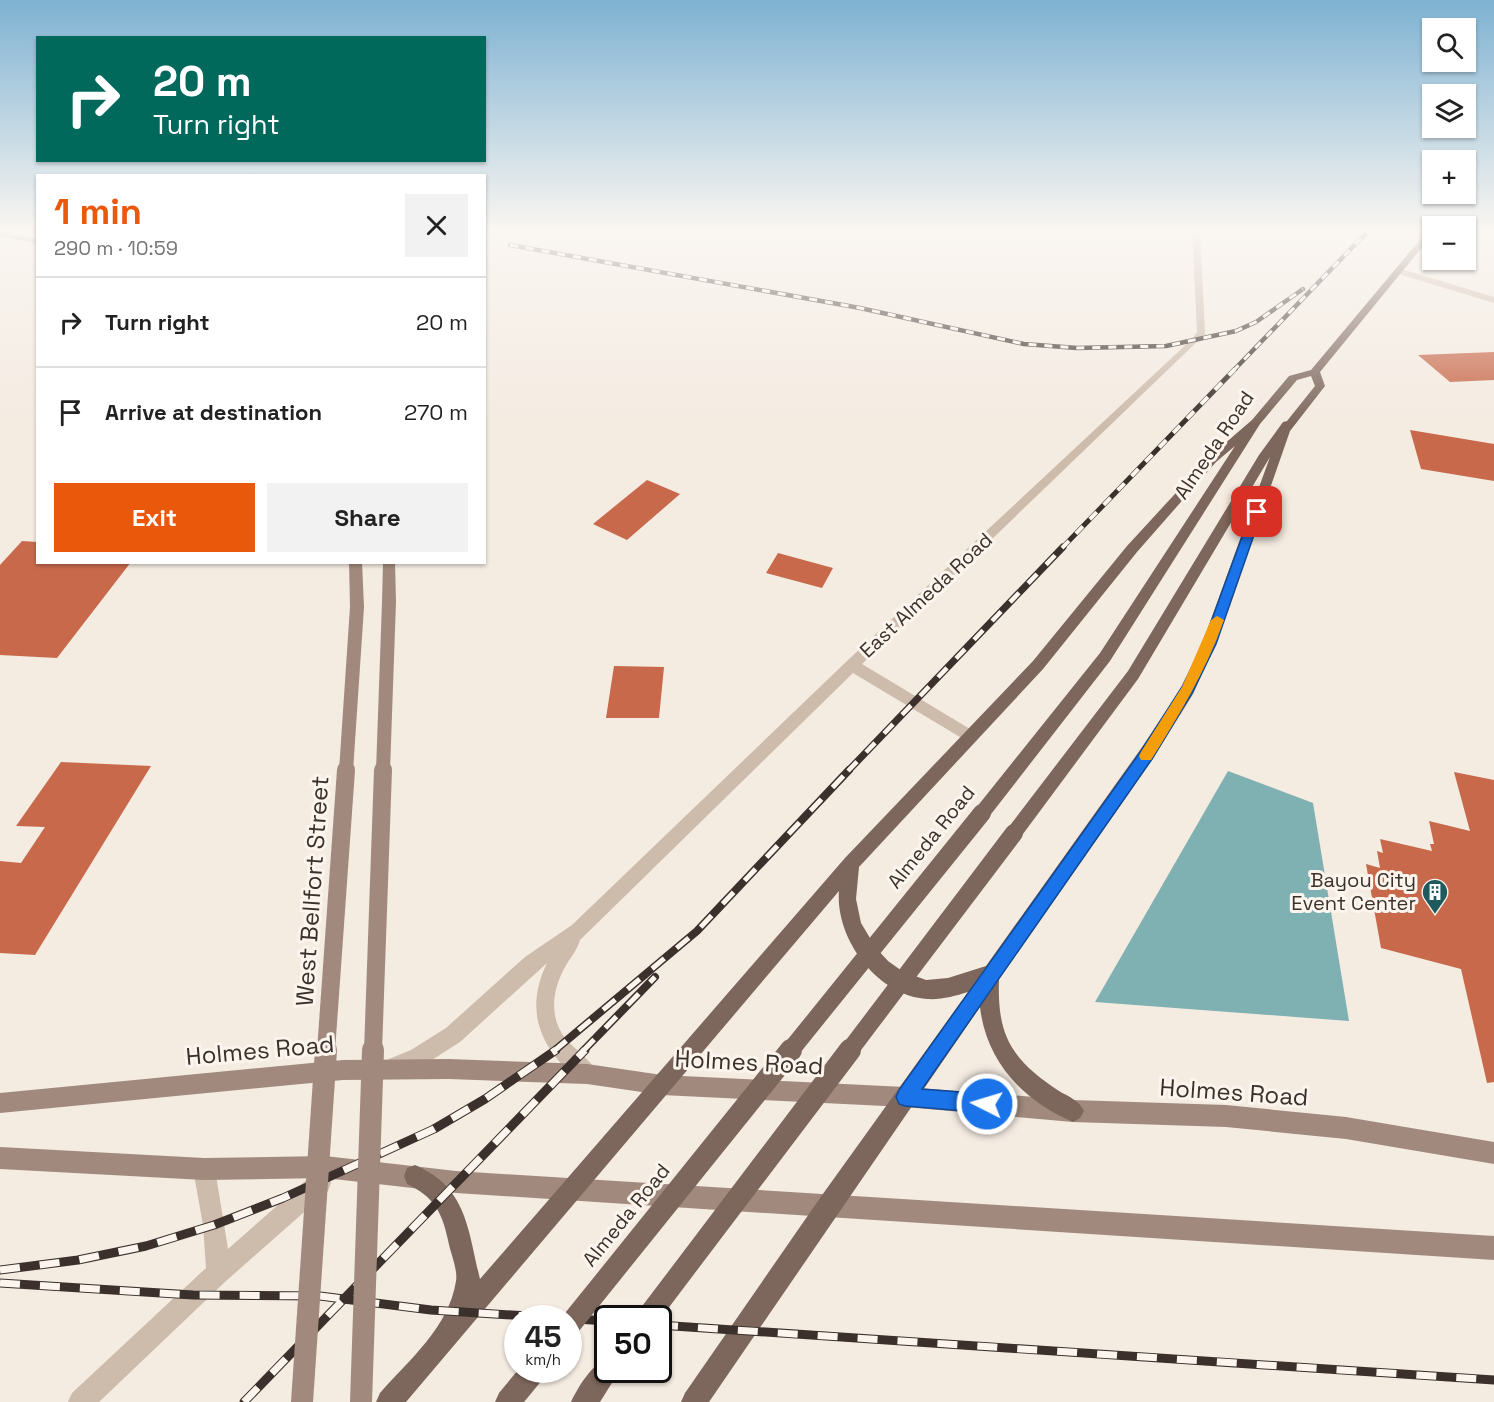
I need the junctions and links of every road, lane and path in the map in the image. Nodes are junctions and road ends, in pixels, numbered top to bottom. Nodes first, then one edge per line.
1 (1200, 294) edge
2 (1379, 294) edge
3 (1476, 294) edge
4 (1494, 300) edge
5 (1315, 372) junction
6 (1256, 422) junction
7 (1287, 424) junction
8 (355, 564) edge
9 (389, 564) edge
10 (852, 664) junction
11 (970, 736) junction
12 (851, 864) junction
13 (578, 931) junction
14 (990, 974) junction
15 (387, 1068) junction
16 (587, 1074) junction
17 (662, 1085) junction
18 (905, 1097) junction
19 (0, 1104) edge
20 (1073, 1111) junction
21 (1494, 1153) edge
22 (0, 1158) edge
23 (338, 1168) junction
24 (204, 1169) junction
25 (415, 1176) junction
26 (572, 1189) junction
27 (828, 1206) junction
28 (1494, 1248) edge
29 (218, 1273) junction
30 (657, 1305) edge
31 (582, 1310) edge
32 (452, 1330) junction
33 (523, 1383) edge
34 (598, 1383) edge
35 (81, 1402) edge
36 (302, 1402) edge
37 (361, 1402) edge
38 (389, 1402) edge
39 (508, 1402) edge
40 (584, 1402) edge
41 (694, 1402) edge

1 - 10 street, East Almeda Road
2 - 5 main road, Almeda Road
3 - 4 street
5 - 6 main road, Almeda Road
5 - 7 main road, Almeda Road
6 - 11 main road
6 - 31 main road, Almeda Road, bridge
7 - 14 main road
7 - 30 main road, Almeda Road, bridge
8 - 36 main road, West Bellfort Street, bridge
9 - 37 main road, bridge
10 - 11 street
10 - 13 street, East Almeda Road
11 - 12 main road
12 - 14 main road
12 - 17 main road
13 - 15 street, East Almeda Road
13 - 16 street, East Almeda Road
14 - 18 main road
14 - 20 main road
15 - 16 main road, Holmes Road
15 - 19 main road, Holmes Road
16 - 17 main road, Holmes Road
17 - 18 main road, Holmes Road
17 - 26 main road
18 - 20 main road, Holmes Road
18 - 27 main road
20 - 21 main road, Holmes Road
22 - 24 main road
23 - 24 main road
23 - 25 main road
23 - 29 street
24 - 29 street
25 - 26 main road
25 - 32 main road
26 - 27 main road
26 - 32 main road
27 - 28 main road
27 - 41 main road
29 - 35 street
32 - 38 main road
33 - 39 main road
34 - 40 main road

